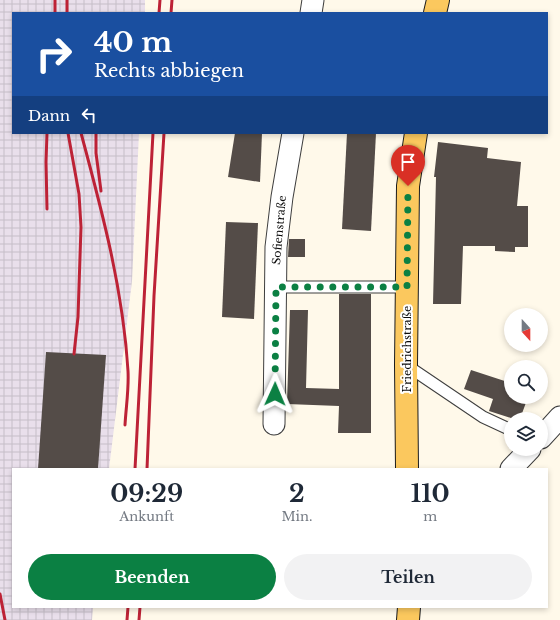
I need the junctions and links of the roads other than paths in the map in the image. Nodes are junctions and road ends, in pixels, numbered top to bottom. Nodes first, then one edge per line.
1 (313, 0) edge
2 (438, 0) edge
3 (311, 12) edge
4 (435, 12) edge
5 (293, 134) edge
6 (416, 134) edge
7 (276, 287) junction
8 (407, 287) junction
9 (406, 365) junction
10 (560, 417) edge
11 (274, 424) dead end
12 (504, 427) edge
13 (548, 430) edge
14 (523, 456) edge
15 (407, 468) edge
16 (512, 468) edge
17 (409, 608) edge
18 (408, 620) edge

1 - 3 street
2 - 4 main road
5 - 7 street, Sofienstraße
6 - 8 main road, Friedrichstraße
7 - 8 lane
7 - 11 street, Sofienstraße
8 - 9 main road, Friedrichstraße
9 - 12 lane
9 - 15 main road, Friedrichstraße
10 - 13 street
14 - 16 street
17 - 18 main road

